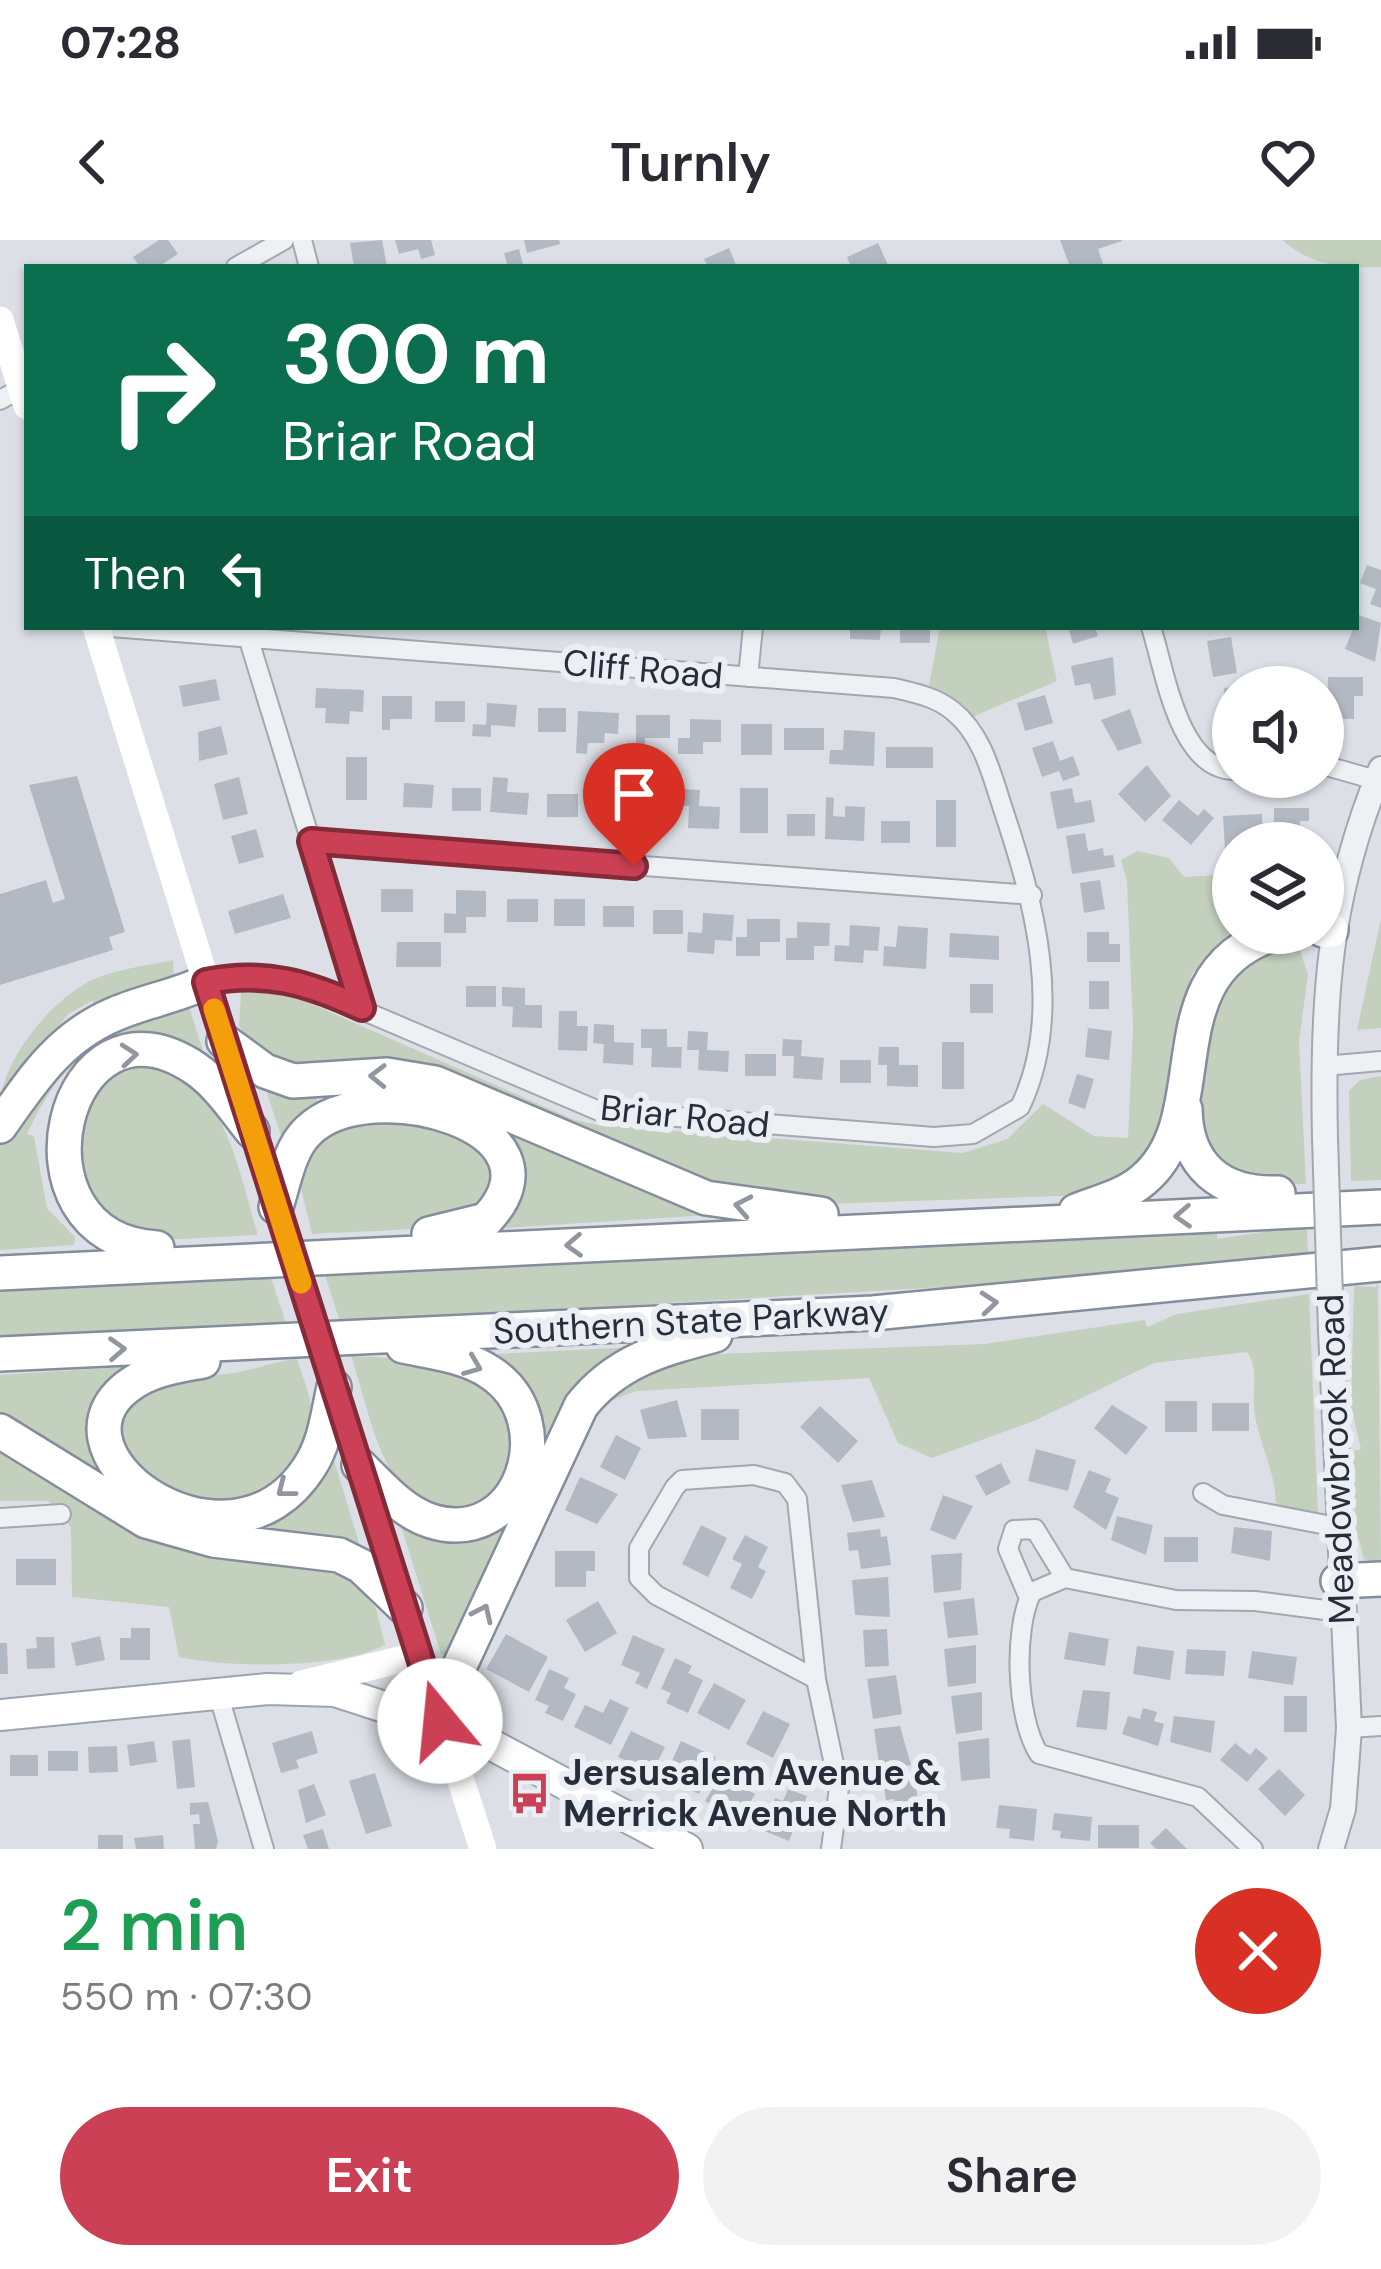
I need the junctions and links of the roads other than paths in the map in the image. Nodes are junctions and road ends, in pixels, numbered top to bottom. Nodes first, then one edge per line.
1 (284, 240) edge
2 (254, 247) edge
3 (0, 320) edge
4 (19, 395) edge
5 (97, 630) edge
6 (152, 630) edge
7 (753, 630) edge
8 (1151, 630) edge
9 (248, 637) junction
10 (748, 677) junction
11 (1212, 765) edge
12 (1344, 768) edge
13 (1379, 774) edge
14 (311, 841) junction
15 (1344, 870) edge
16 (1032, 895) junction
17 (1240, 954) edge
18 (1326, 954) edge
19 (206, 982) junction
20 (362, 1008) junction
21 (224, 1041) junction
22 (1381, 1061) edge
23 (1324, 1066) junction
24 (1184, 1077) junction
25 (0, 1126) edge
26 (252, 1130) junction
27 (1381, 1190) edge
28 (276, 1207) junction
29 (1381, 1207) edge
30 (1044, 1222) junction
31 (984, 1226) junction
32 (327, 1256) junction
33 (254, 1261) junction
34 (1372, 1267) edge
35 (0, 1273) edge
36 (783, 1318) junction
37 (361, 1337) junction
38 (284, 1341) junction
39 (0, 1354) edge
40 (334, 1388) junction
41 (0, 1431) edge
42 (358, 1465) junction
43 (1203, 1493) dead end
44 (61, 1514) dead end
45 (0, 1518) edge
46 (1337, 1527) junction
47 (1065, 1578) junction
48 (1381, 1579) edge
49 (1339, 1597) junction
50 (1029, 1598) junction
51 (405, 1609) junction
52 (419, 1654) junction
53 (817, 1679) junction
54 (287, 1688) junction
55 (218, 1693) junction
56 (0, 1714) edge
57 (440, 1721) junction
58 (1381, 1726) edge
59 (1349, 1728) junction
60 (264, 1849) edge
61 (483, 1849) edge
62 (687, 1849) edge
63 (831, 1849) edge
64 (1253, 1849) edge
65 (1331, 1849) edge

1 - 2 street
3 - 4 main road
5 - 19 main road
6 - 9 street, Cliff Road
7 - 10 street
8 - 11 street
9 - 10 street, Cliff Road
9 - 14 street
10 - 16 street, Cliff Road
12 - 13 street
13 - 15 street, Meadowbrook Road
14 - 16 street
14 - 20 street
16 - 20 street, Briar Road
17 - 24 highway
18 - 23 street, Meadowbrook Road
19 - 20 street, Briar Road
19 - 21 main road
19 - 25 highway
21 - 26 main road
31 -> 21 highway
22 - 23 street
23 - 46 street, Meadowbrook Road, bridge
24 - 27 highway
24 - 30 highway
26 - 28 main road
33 -> 26 highway
28 - 32 highway
28 - 40 main road, bridge
29 -> 30 highway
30 - 31 highway
31 -> 32 highway
32 - 33 highway
33 - 35 highway
36 -> 34 highway, Southern State Parkway
36 - 37 highway, Southern State Parkway
57 -> 36 highway
37 - 38 highway, Southern State Parkway
37 -> 42 highway
39 -> 38 highway, Southern State Parkway
40 -> 38 highway
40 - 42 main road
41 - 51 highway
42 - 51 main road
43 - 46 street
44 - 45 street
46 - 49 street, Meadowbrook Road
47 - 49 street
47 - 50 street
47 - 50 street
48 - 49 highway
49 - 59 street, Meadowbrook Road
50 - 64 street
51 - 52 main road
52 - 54 main road
52 - 57 main road
53 - 53 street
53 - 63 street
54 - 55 main road
54 - 57 main road
55 - 56 main road
55 - 60 street
57 - 61 main road
57 - 62 main road
58 - 59 street
59 - 65 street, Meadowbrook Road

